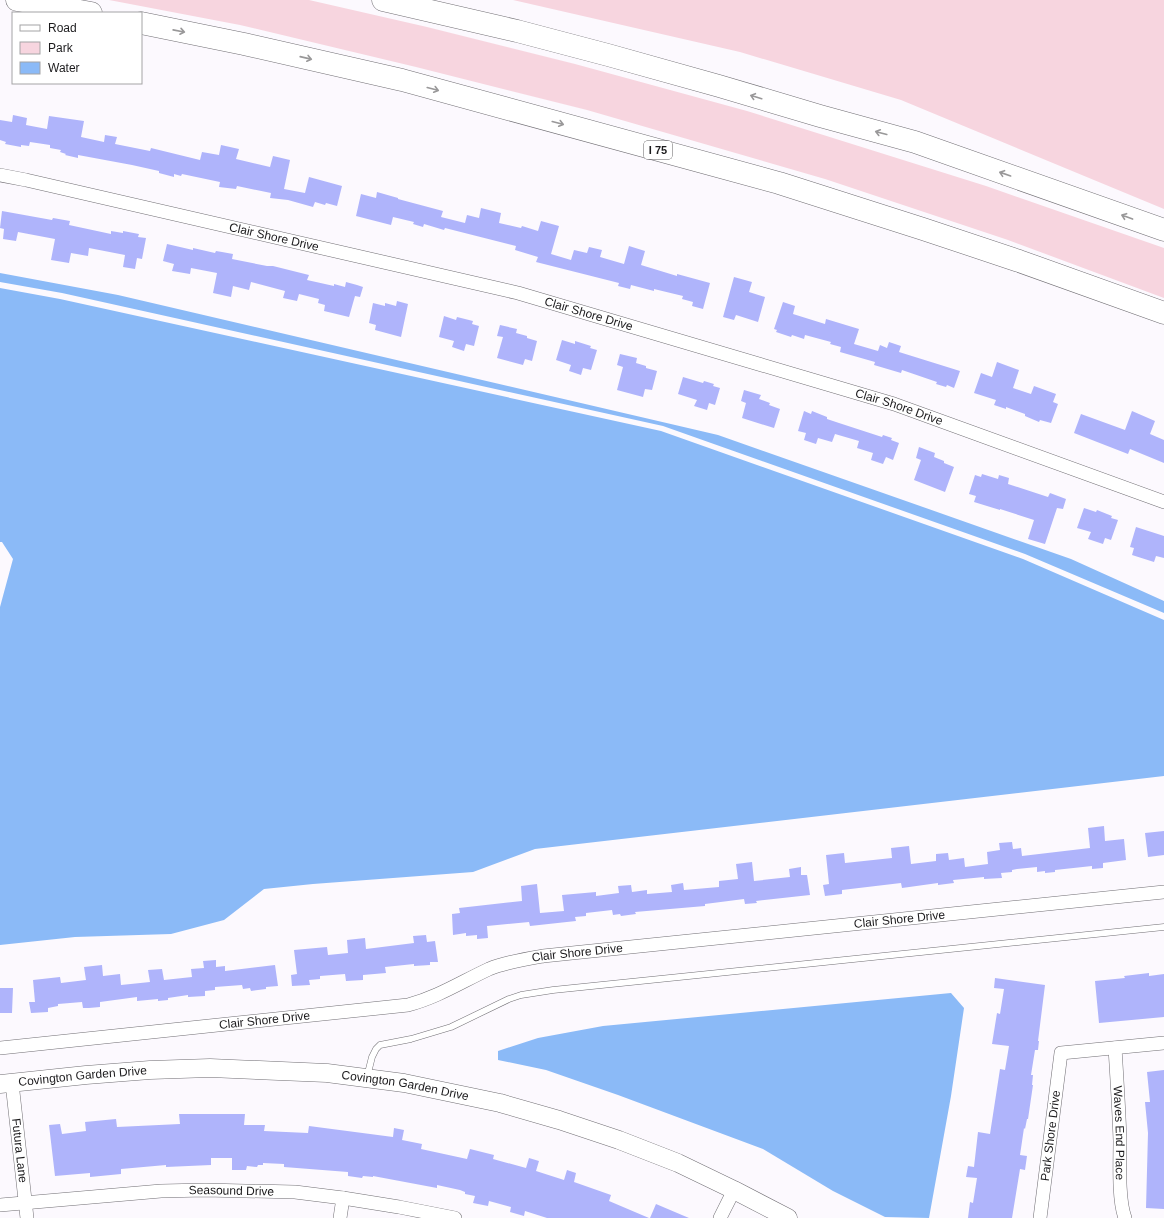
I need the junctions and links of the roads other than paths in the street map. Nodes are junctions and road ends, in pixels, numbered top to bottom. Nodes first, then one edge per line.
1 (17, 0) edge
2 (383, 0) edge
3 (85, 12) edge
4 (142, 23) edge
5 (0, 175) edge
6 (1164, 230) edge
7 (1164, 313) edge
8 (1164, 502) edge
9 (1164, 892) edge
10 (1164, 927) edge
11 (1164, 1043) edge
12 (0, 1048) edge
13 (1115, 1048) junction
14 (367, 1078) junction
15 (6, 1083) edge
16 (734, 1190) junction
17 (343, 1198) junction
18 (26, 1202) junction
19 (3, 1205) edge
20 (27, 1218) edge
21 (340, 1218) edge
22 (455, 1218) edge
23 (720, 1218) edge
24 (788, 1218) edge
25 (1040, 1218) edge
26 (1124, 1218) edge

1 - 3 highway
6 -> 2 highway
4 -> 7 highway, I 75
5 - 8 street, Clair Shore Drive
9 - 12 street, Clair Shore Drive
10 - 14 lane
11 - 13 street
13 - 25 street, Park Shore Drive
13 - 26 street, Waves End Place
14 - 15 street, Covington Garden Drive
14 - 16 street, Covington Garden Drive
15 - 18 street, Futura Lane
16 - 23 street
16 - 24 street, Covington Garden Drive
17 - 18 street, Seasound Drive
17 - 21 street
17 - 22 street, Seasound Drive
18 - 19 street, Seasound Drive
18 - 20 street, Futura Lane

